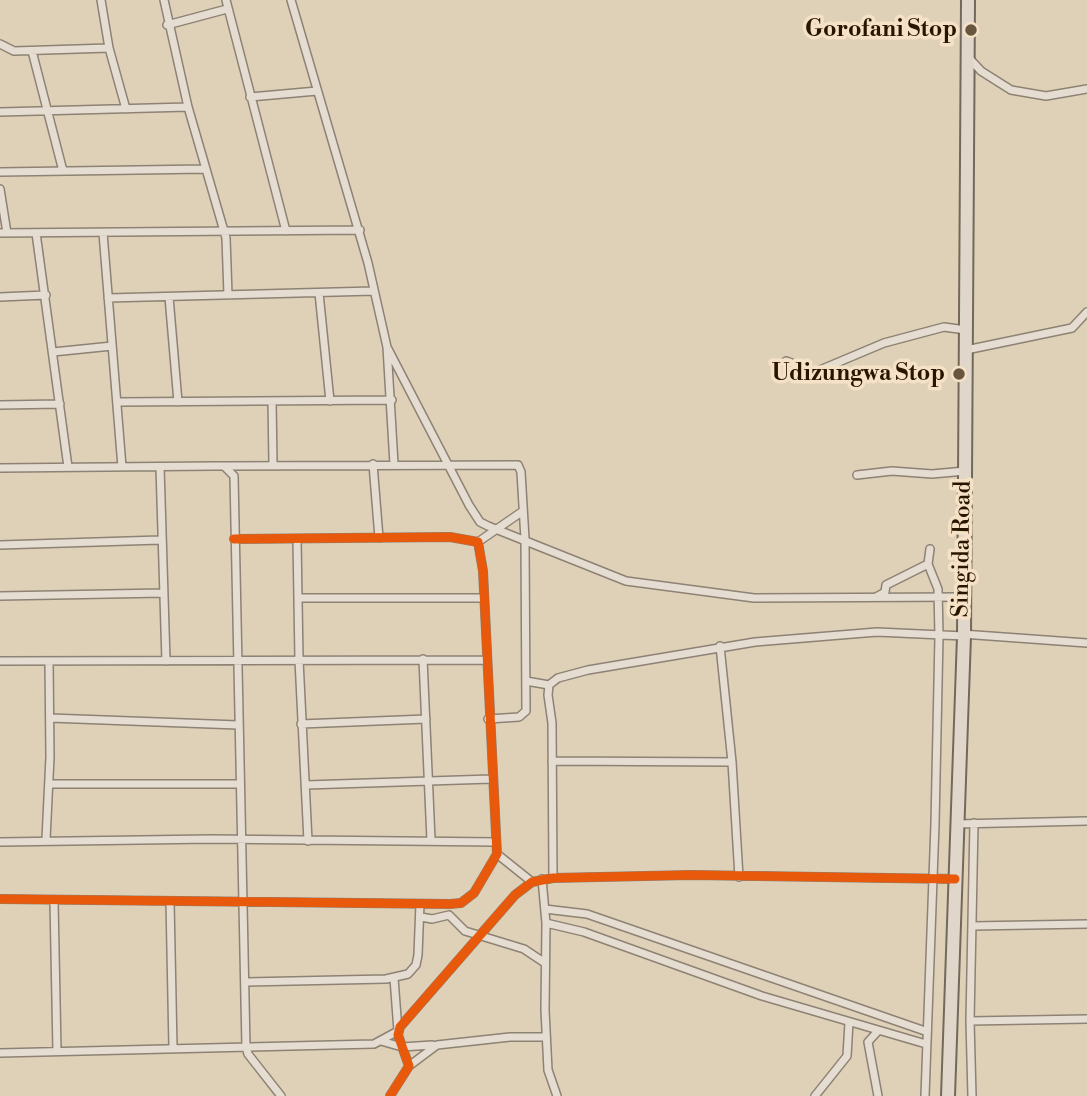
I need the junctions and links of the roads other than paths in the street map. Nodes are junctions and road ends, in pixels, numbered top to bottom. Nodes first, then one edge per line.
1 (102, 0) edge
2 (164, 0) edge
3 (291, 0) edge
4 (968, 0) edge
5 (226, 4) edge
6 (167, 25) junction
7 (0, 44) edge
8 (110, 48) junction
9 (32, 51) junction
10 (968, 57) junction
11 (1087, 89) edge
12 (317, 91) junction
13 (250, 97) junction
14 (188, 107) junction
15 (126, 109) junction
16 (47, 110) junction
17 (0, 112) edge
18 (206, 169) junction
19 (63, 171) junction
20 (0, 172) edge
21 (0, 189) edge
22 (222, 230) junction
23 (286, 230) junction
24 (360, 230) junction
25 (3, 233) edge
26 (36, 233) junction
27 (103, 233) junction
28 (374, 290) junction
29 (318, 293) junction
30 (46, 295) junction
31 (228, 295) junction
32 (0, 297) edge
33 (169, 297) junction
34 (108, 298) junction
35 (1087, 312) edge
36 (966, 330) junction
37 (112, 346) junction
38 (387, 348) junction
39 (966, 350) junction
40 (53, 352) junction
41 (786, 361) dead end
42 (392, 400) junction
43 (272, 401) junction
44 (330, 401) junction
45 (118, 402) junction
46 (178, 402) junction
47 (60, 404) junction
48 (0, 405) edge
49 (446, 463) junction
50 (273, 464) junction
51 (373, 464) junction
52 (394, 464) junction
53 (224, 466) junction
54 (68, 467) junction
55 (121, 467) junction
56 (160, 467) junction
57 (0, 468) edge
58 (965, 471) junction
59 (857, 475) dead end
60 (523, 511) junction
61 (497, 528) junction
62 (379, 538) junction
63 (234, 539) junction
64 (298, 539) junction
65 (525, 539) junction
66 (160, 540) junction
67 (478, 542) junction
68 (0, 545) edge
69 (930, 549) dead end
70 (928, 564) junction
71 (163, 593) junction
72 (0, 596) edge
73 (938, 597) junction
74 (963, 597) junction
75 (298, 598) junction
76 (484, 598) junction
77 (875, 598) junction
78 (963, 635) junction
79 (939, 636) junction
80 (1087, 643) edge
81 (720, 646) junction
82 (423, 659) junction
83 (299, 660) junction
84 (485, 660) junction
85 (0, 661) edge
86 (166, 661) junction
87 (236, 661) junction
88 (49, 662) junction
89 (526, 681) junction
90 (549, 685) junction
91 (50, 718) junction
92 (426, 719) junction
93 (488, 719) junction
94 (238, 724) junction
95 (301, 724) junction
96 (552, 761) junction
97 (732, 762) junction
98 (491, 779) junction
99 (428, 781) junction
100 (240, 783) junction
101 (50, 784) junction
102 (306, 785) junction
103 (1087, 821) edge
104 (974, 823) junction
105 (957, 824) junction
106 (46, 839) junction
107 (431, 840) junction
108 (242, 841) junction
109 (307, 841) junction
110 (0, 842) edge
111 (496, 842) junction
112 (497, 854) junction
113 (739, 877) junction
114 (553, 878) junction
115 (542, 879) junction
116 (934, 879) junction
117 (955, 879) junction
118 (532, 882) junction
119 (0, 899) edge
120 (54, 901) junction
121 (170, 901) junction
122 (243, 902) junction
123 (420, 904) junction
124 (545, 909) junction
125 (421, 917) junction
126 (546, 923) junction
127 (1087, 924) edge
128 (972, 926) junction
129 (481, 936) junction
130 (545, 963) junction
131 (394, 978) junction
132 (246, 982) junction
133 (1087, 1018) edge
134 (970, 1021) junction
135 (849, 1022) junction
136 (398, 1031) junction
137 (878, 1031) junction
138 (925, 1031) junction
139 (546, 1037) junction
140 (382, 1041) junction
141 (926, 1044) junction
142 (437, 1045) junction
143 (246, 1046) junction
144 (402, 1047) junction
145 (173, 1048) junction
146 (57, 1051) junction
147 (0, 1053) edge
148 (409, 1066) junction
149 (281, 1096) edge
150 (390, 1096) edge
151 (557, 1096) edge
152 (815, 1096) edge
153 (878, 1096) edge
154 (925, 1096) edge
155 (948, 1096) edge
156 (972, 1096) edge

1 - 8 street
2 - 6 street
3 - 12 street
4 - 10 highway, Singida Road
5 - 6 street
5 - 13 street
6 - 14 street
7 - 9 street
8 - 9 street
8 - 15 street
9 - 16 street
10 - 11 street
10 - 36 highway, Singida Road
12 - 13 street
12 - 24 street
13 - 23 street
14 - 15 street
14 - 18 street
15 - 16 street
16 - 17 street
16 - 19 street
18 - 19 street
18 - 22 street
19 - 20 street
21 - 25 street
22 - 23 street
22 - 27 street
22 - 31 street
23 - 24 street
24 - 28 street
25 - 26 street
26 - 27 street
26 - 30 street
27 - 34 street
28 - 29 street
28 - 38 street
29 - 31 street
29 - 44 street
30 - 32 street
30 - 40 street
31 - 33 street
33 - 34 street
33 - 46 street
34 - 37 street
35 - 39 street
36 - 39 highway, Singida Road
36 - 41 street
37 - 40 street
37 - 45 street
38 - 42 street
38 - 49 street
39 - 58 highway, Singida Road
40 - 47 street
42 - 44 street
42 - 52 street
43 - 44 street
43 - 46 street
43 - 50 street
45 - 46 street
45 - 55 street
47 - 48 street
47 - 54 street
49 - 52 street
49 - 60 street
49 - 61 street
50 - 51 street
50 - 53 street
51 - 52 street
51 - 62 street
53 - 56 street
53 - 63 street
54 - 55 street
54 - 57 street
55 - 56 street
56 - 66 street
58 - 59 street
58 - 74 highway, Singida Road
60 - 61 street
60 - 65 street
61 - 65 street
61 - 67 street
62 - 64 street
62 - 67 street
63 - 64 street
63 - 87 street
64 - 75 street
65 - 77 street
65 - 89 street
66 - 68 street
66 - 71 street
67 - 76 street
69 - 70 street
70 - 73 street
70 - 77 street
71 - 72 street
71 - 86 street
73 - 74 street
73 - 77 street
73 - 79 street
74 - 78 highway, Singida Road
75 - 76 street
75 - 83 street
76 - 84 street
78 - 79 street
78 - 80 street
78 - 105 highway, Singida Road
79 - 81 street
79 - 116 street
81 - 90 street
81 - 97 street
82 - 83 street
82 - 84 street
82 - 92 street
83 - 87 street
83 - 95 street
84 - 93 street
85 - 88 street
86 - 87 street
86 - 88 street
87 - 94 street
88 - 91 street
89 - 90 street
89 - 93 street
90 - 96 street
91 - 94 street
91 - 101 street
92 - 95 street
92 - 99 street
93 - 98 street
94 - 100 street
95 - 102 street
96 - 97 street
96 - 114 street
97 - 113 street
98 - 99 street
98 - 111 street
99 - 102 street
99 - 107 street
100 - 101 street
100 - 108 street
101 - 106 street
102 - 109 street
103 - 104 street
104 - 105 street
104 - 128 street
105 - 117 highway, Singida Road
106 - 108 street
106 - 110 street
107 - 109 street
107 - 111 street
108 - 109 street
108 - 122 street
111 - 112 street
112 - 118 street
112 - 123 street
113 - 114 street
113 - 116 street
114 - 115 street
115 - 118 street
115 - 124 street
116 - 117 street
116 - 138 street
117 - 155 highway, Singida Road
118 - 129 street
119 - 120 street
120 - 121 street
120 - 146 street
121 - 122 street
121 - 145 street
122 - 123 street
122 - 132 street
123 - 125 street
124 - 126 street
124 - 138 street
125 - 129 street
125 - 131 street
126 - 130 street
126 - 135 street
127 - 128 street
128 - 134 street
129 - 130 street
129 - 136 street
130 - 139 street
131 - 132 street
131 - 136 street
132 - 143 street
133 - 134 street
134 - 156 street
135 - 137 street
135 - 152 street
136 - 140 street
136 - 144 street
137 - 141 street
137 - 153 street
138 - 141 street
139 - 142 street
139 - 151 street
140 - 143 street
140 - 144 street
141 - 154 street
142 - 144 street
142 - 148 street
143 - 145 street
143 - 149 street
144 - 148 street
145 - 146 street
146 - 147 street
148 - 150 street

